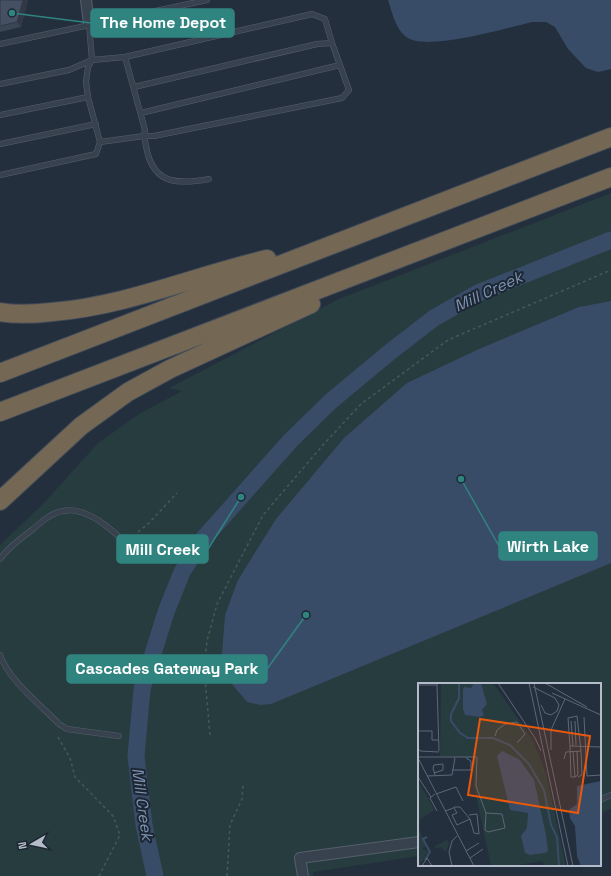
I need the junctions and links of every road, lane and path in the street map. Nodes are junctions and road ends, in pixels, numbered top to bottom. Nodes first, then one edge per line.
1 (86, 0) edge
2 (206, 0) edge
3 (89, 24) junction
4 (332, 43) junction
5 (0, 44) edge
6 (125, 57) junction
7 (92, 60) junction
8 (340, 65) junction
9 (0, 84) edge
10 (134, 87) junction
11 (88, 97) junction
12 (141, 113) junction
13 (0, 115) edge
14 (96, 124) junction
15 (144, 136) junction
16 (611, 137) edge
17 (100, 142) junction
18 (0, 144) edge
19 (0, 176) edge
20 (611, 177) edge
21 (209, 179) dead end
22 (334, 244) junction
23 (611, 270) edge
24 (358, 274) junction
25 (0, 312) edge
26 (0, 372) edge
27 (0, 412) edge
28 (177, 492) dead end
29 (0, 501) edge
30 (138, 532) dead end
31 (0, 559) edge
32 (141, 560) dead end
33 (0, 655) edge
34 (210, 735) dead end
35 (119, 736) dead end
36 (58, 737) dead end
37 (243, 785) dead end
38 (611, 795) edge
39 (601, 800) edge
40 (418, 842) edge
41 (99, 876) edge
42 (227, 876) edge
43 (303, 876) edge

1 - 3 street
2 - 3 lane
3 - 5 lane
3 - 7 lane
4 - 6 lane
4 - 8 lane
4 - 10 lane
6 - 7 lane
6 - 10 lane
7 - 9 lane
7 - 11 lane
8 - 12 lane
8 - 15 lane
10 - 12 lane
11 - 13 lane
11 - 14 lane
12 - 15 lane
14 - 17 lane
14 - 18 lane
15 - 17 lane
15 - 21 lane
16 - 22 highway
17 - 19 lane
20 - 24 highway
22 - 25 highway
22 - 26 highway
23 - 34 path
24 - 27 highway
24 - 29 highway
28 - 30 path
31 - 32 lane
33 - 35 lane
36 - 41 path
37 - 42 path
38 - 39 lane
40 - 43 street

